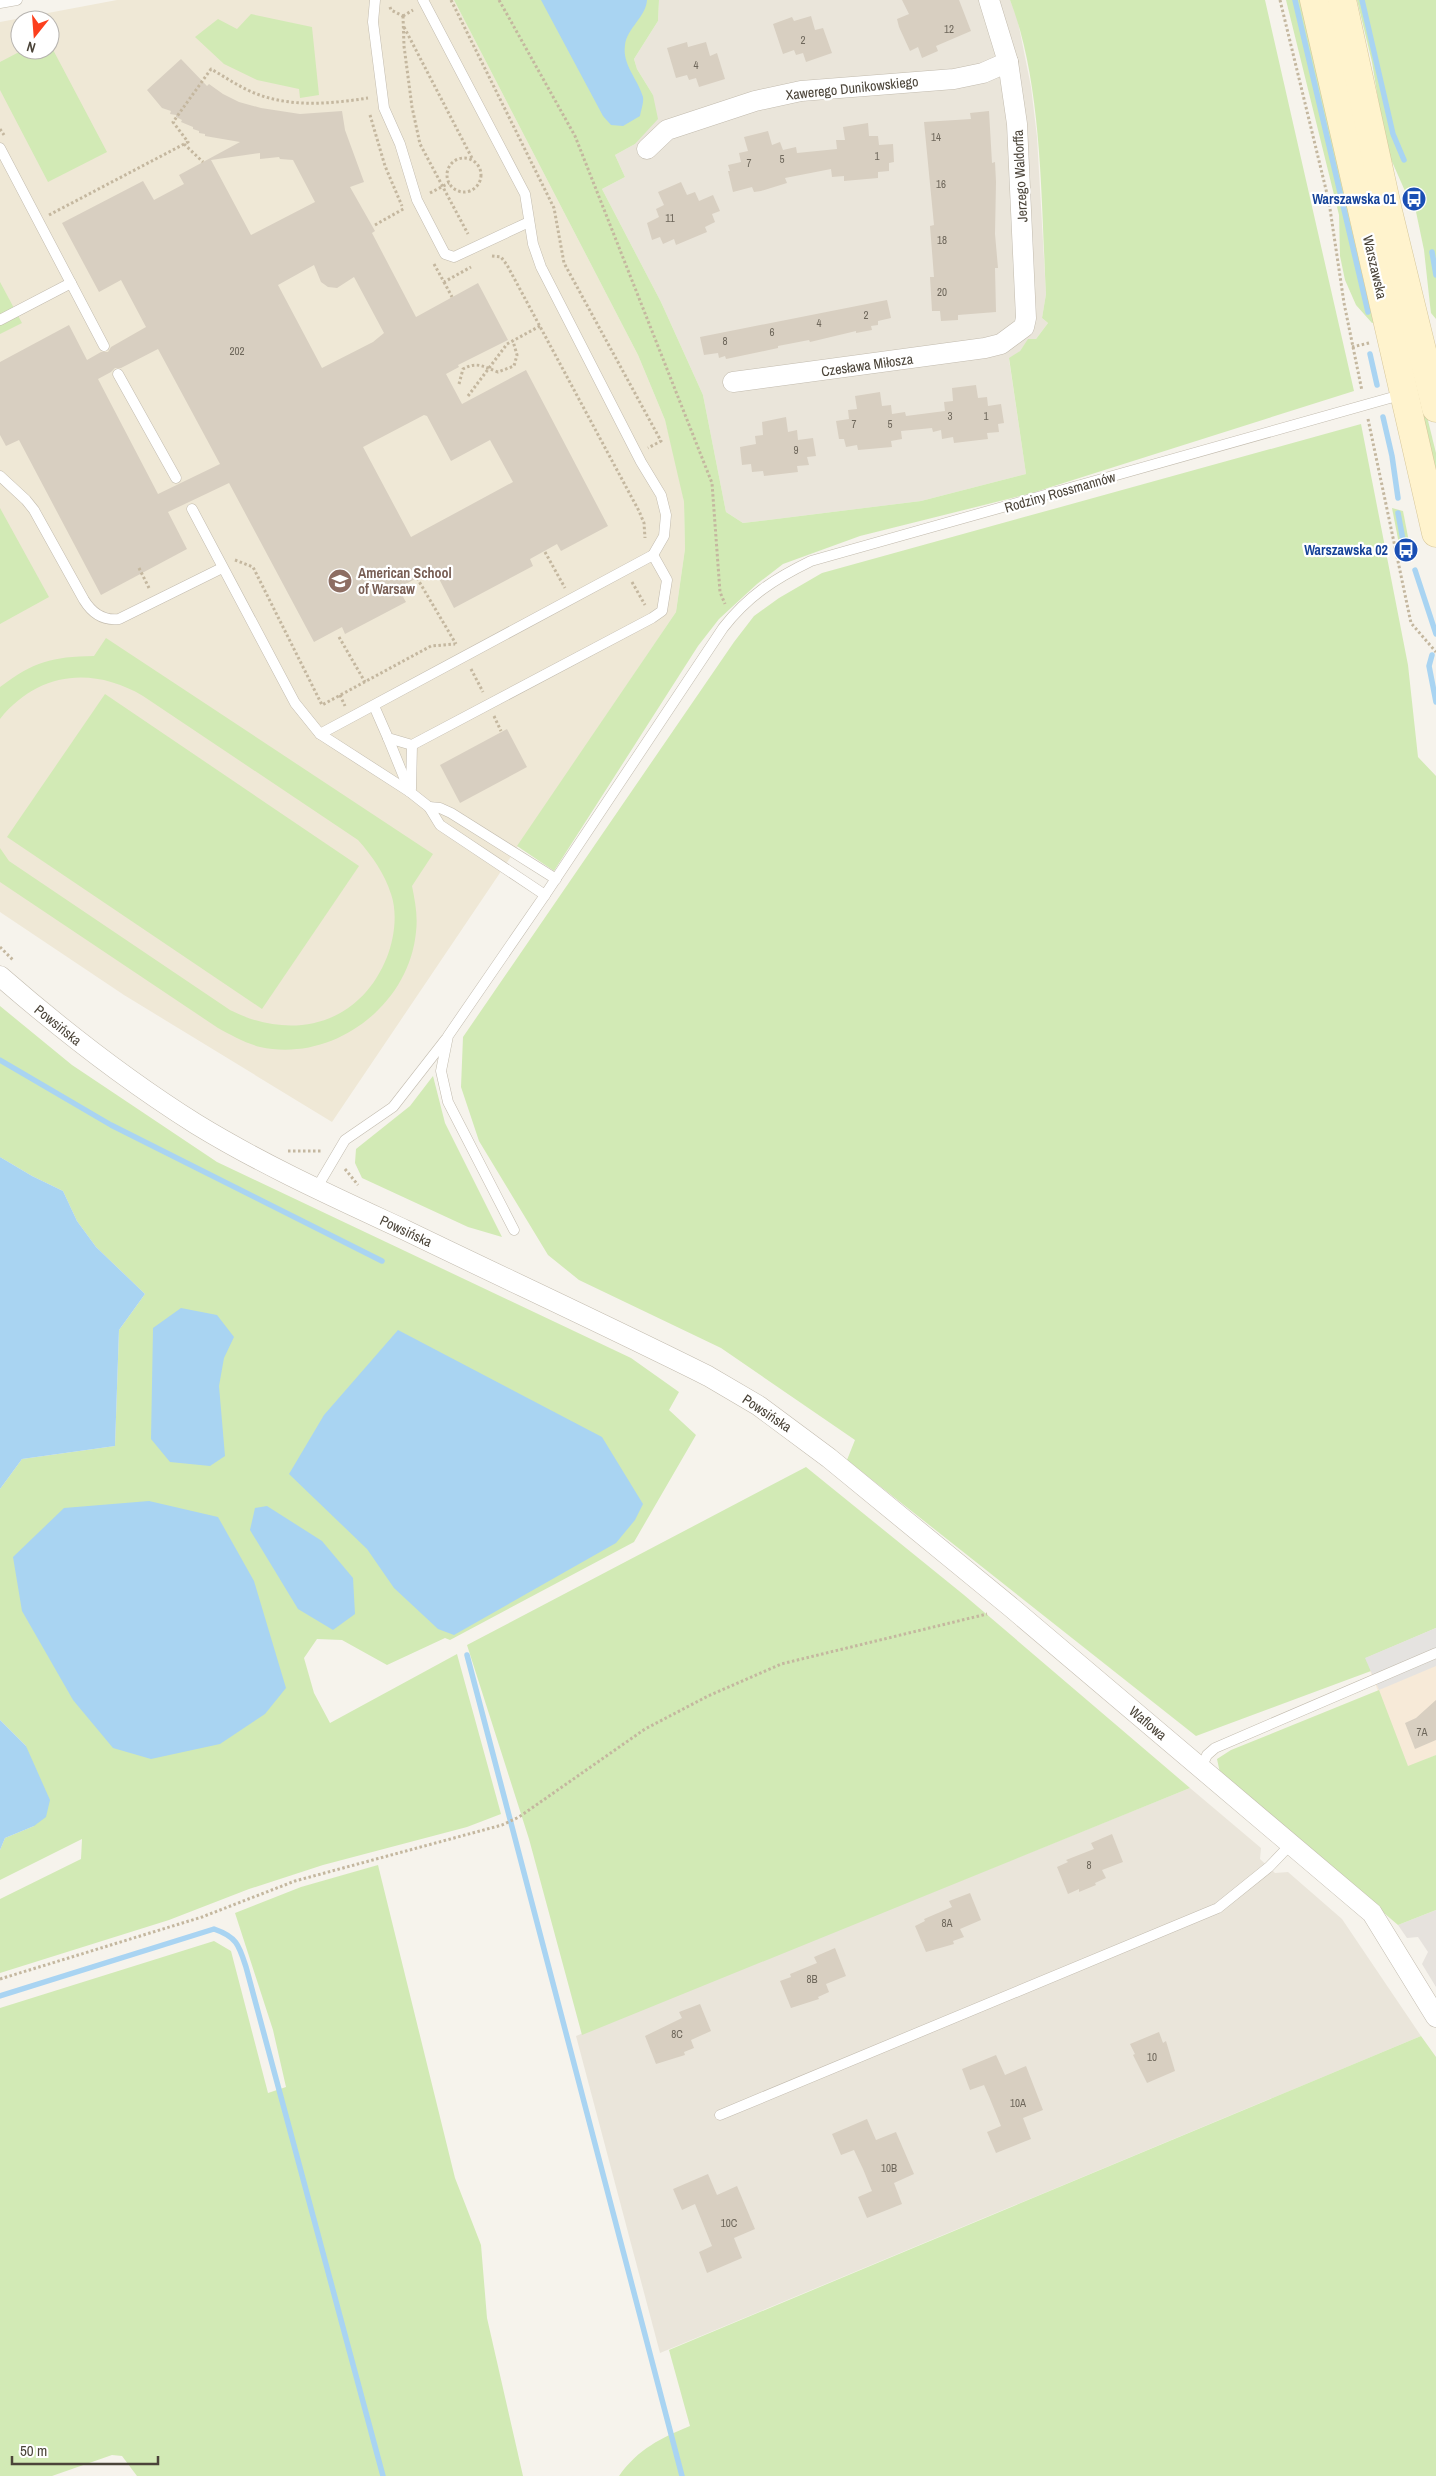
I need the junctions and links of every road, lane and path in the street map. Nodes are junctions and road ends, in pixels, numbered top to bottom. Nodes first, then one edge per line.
1 (17, 0) edge
2 (375, 0) edge
3 (389, 0) edge
4 (423, 0) edge
5 (451, 0) edge
6 (499, 0) edge
7 (989, 0) edge
8 (1280, 0) edge
9 (1314, 0) edge
10 (1342, 0) edge
11 (0, 3) edge
12 (402, 24) junction
13 (1008, 62) junction
14 (368, 98) dead end
15 (184, 144) junction
16 (0, 148) edge
17 (647, 149) dead end
18 (473, 160) junction
19 (203, 162) dead end
20 (46, 216) dead end
21 (408, 217) dead end
22 (530, 222) junction
23 (375, 225) dead end
24 (476, 246) junction
25 (430, 258) dead end
26 (484, 260) junction
27 (444, 282) junction
28 (71, 283) junction
29 (452, 297) dead end
30 (0, 320) edge
31 (540, 326) junction
32 (1369, 338) dead end
33 (513, 341) junction
34 (1001, 344) joint
35 (104, 346) dead end
36 (1352, 347) junction
37 (489, 368) junction
38 (1431, 371) edge
39 (118, 374) dead end
40 (733, 382) dead end
41 (459, 384) dead end
42 (1405, 394) junction
43 (468, 396) dead end
44 (1365, 404) junction
45 (1436, 408) edge
46 (637, 454) junction
47 (0, 476) edge
48 (176, 478) dead end
49 (192, 509) dead end
50 (1436, 533) edge
51 (643, 545) dead end
52 (545, 552) dead end
53 (653, 555) junction
54 (232, 558) dead end
55 (139, 568) dead end
56 (222, 568) junction
57 (626, 571) junction
58 (417, 578) dead end
59 (573, 584) dead end
60 (565, 588) junction
61 (557, 592) dead end
62 (155, 601) junction
63 (652, 618) junction
64 (730, 618) junction
65 (339, 637) dead end
66 (457, 643) junction
67 (1436, 652) edge
68 (463, 655) junction
69 (365, 682) junction
70 (488, 703) junction
71 (374, 706) junction
72 (501, 731) dead end
73 (320, 734) junction
74 (388, 738) junction
75 (412, 745) junction
76 (410, 792) junction
77 (429, 808) junction
78 (556, 879) junction
79 (545, 895) junction
80 (0, 947) edge
81 (20, 965) dead end
82 (0, 976) edge
83 (448, 1036) junction
84 (282, 1148) dead end
85 (333, 1159) junction
86 (316, 1189) junction
87 (366, 1189) dead end
88 (514, 1230) dead end
89 (829, 1458) joint
90 (1012, 1608) junction
91 (1436, 1653) edge
92 (1201, 1768) junction
93 (1291, 1844) junction
94 (0, 1979) edge
95 (1436, 2017) edge
96 (720, 2115) dead end

1 - 11 lane
2 - 24 lane
3 - 12 path
4 - 22 lane
5 - 46 path
6 - 64 path
7 - 13 street, Jerzego Waldorffa
8 - 36 path
9 - 42 main road, Warszawska
10 - 38 main road, Warszawska
12 - 18 path
12 - 24 path
13 - 17 street, Xawerego Dunikowskiego
13 - 34 street, Jerzego Waldorffa
14 - 15 path
15 - 19 path
15 - 20 path
16 - 28 lane
18 - 18 path
21 - 23 path
22 - 24 lane
22 - 46 lane
24 - 26 path
25 - 27 path
26 - 27 path
26 - 31 path
27 - 29 path
28 - 30 lane
28 - 35 lane
31 - 33 path
31 - 51 path
32 - 36 path
33 - 37 path
33 - 37 path
34 - 40 street, Czesława Miłosza
36 - 44 path
37 - 41 path
37 - 43 path
38 - 45 main road, Warszawska
39 - 48 lane
42 - 44 lane, Rodziny Rossmannów
42 - 50 main road, Warszawska
44 - 64 lane, Rodziny Rossmannów
44 - 67 path
46 - 53 lane
47 - 62 lane
49 - 56 lane
52 - 60 path
53 - 57 lane
53 - 63 lane
54 - 69 path
55 - 62 path
56 - 62 lane
56 - 73 lane
57 - 63 path
57 - 68 lane
58 - 66 path
59 - 60 path
60 - 61 path
63 - 70 lane
64 - 78 lane, Rodziny Rossmannów
65 - 69 path
66 - 68 path
66 - 69 path
68 - 70 path
68 - 71 lane
70 - 72 path
70 - 75 lane
71 - 73 lane
71 - 74 lane
73 - 76 lane
74 - 75 lane
74 - 76 lane
75 - 76 lane
76 - 77 lane
77 - 78 lane
77 - 79 lane
78 - 79 lane, Rodziny Rossmannów
79 - 83 lane, Rodziny Rossmannów
80 - 81 path
82 - 86 street, Powsińska
83 - 85 lane, Rodziny Rossmannów
83 - 88 lane
84 - 85 path
85 - 86 lane, Rodziny Rossmannów
85 - 87 path
86 - 89 street, Powsińska
89 - 90 street, Waflowa
90 - 92 street, Waflowa
90 - 94 path
91 - 92 lane
92 - 93 street, Waflowa
93 - 95 street, Waflowa
93 - 96 lane

